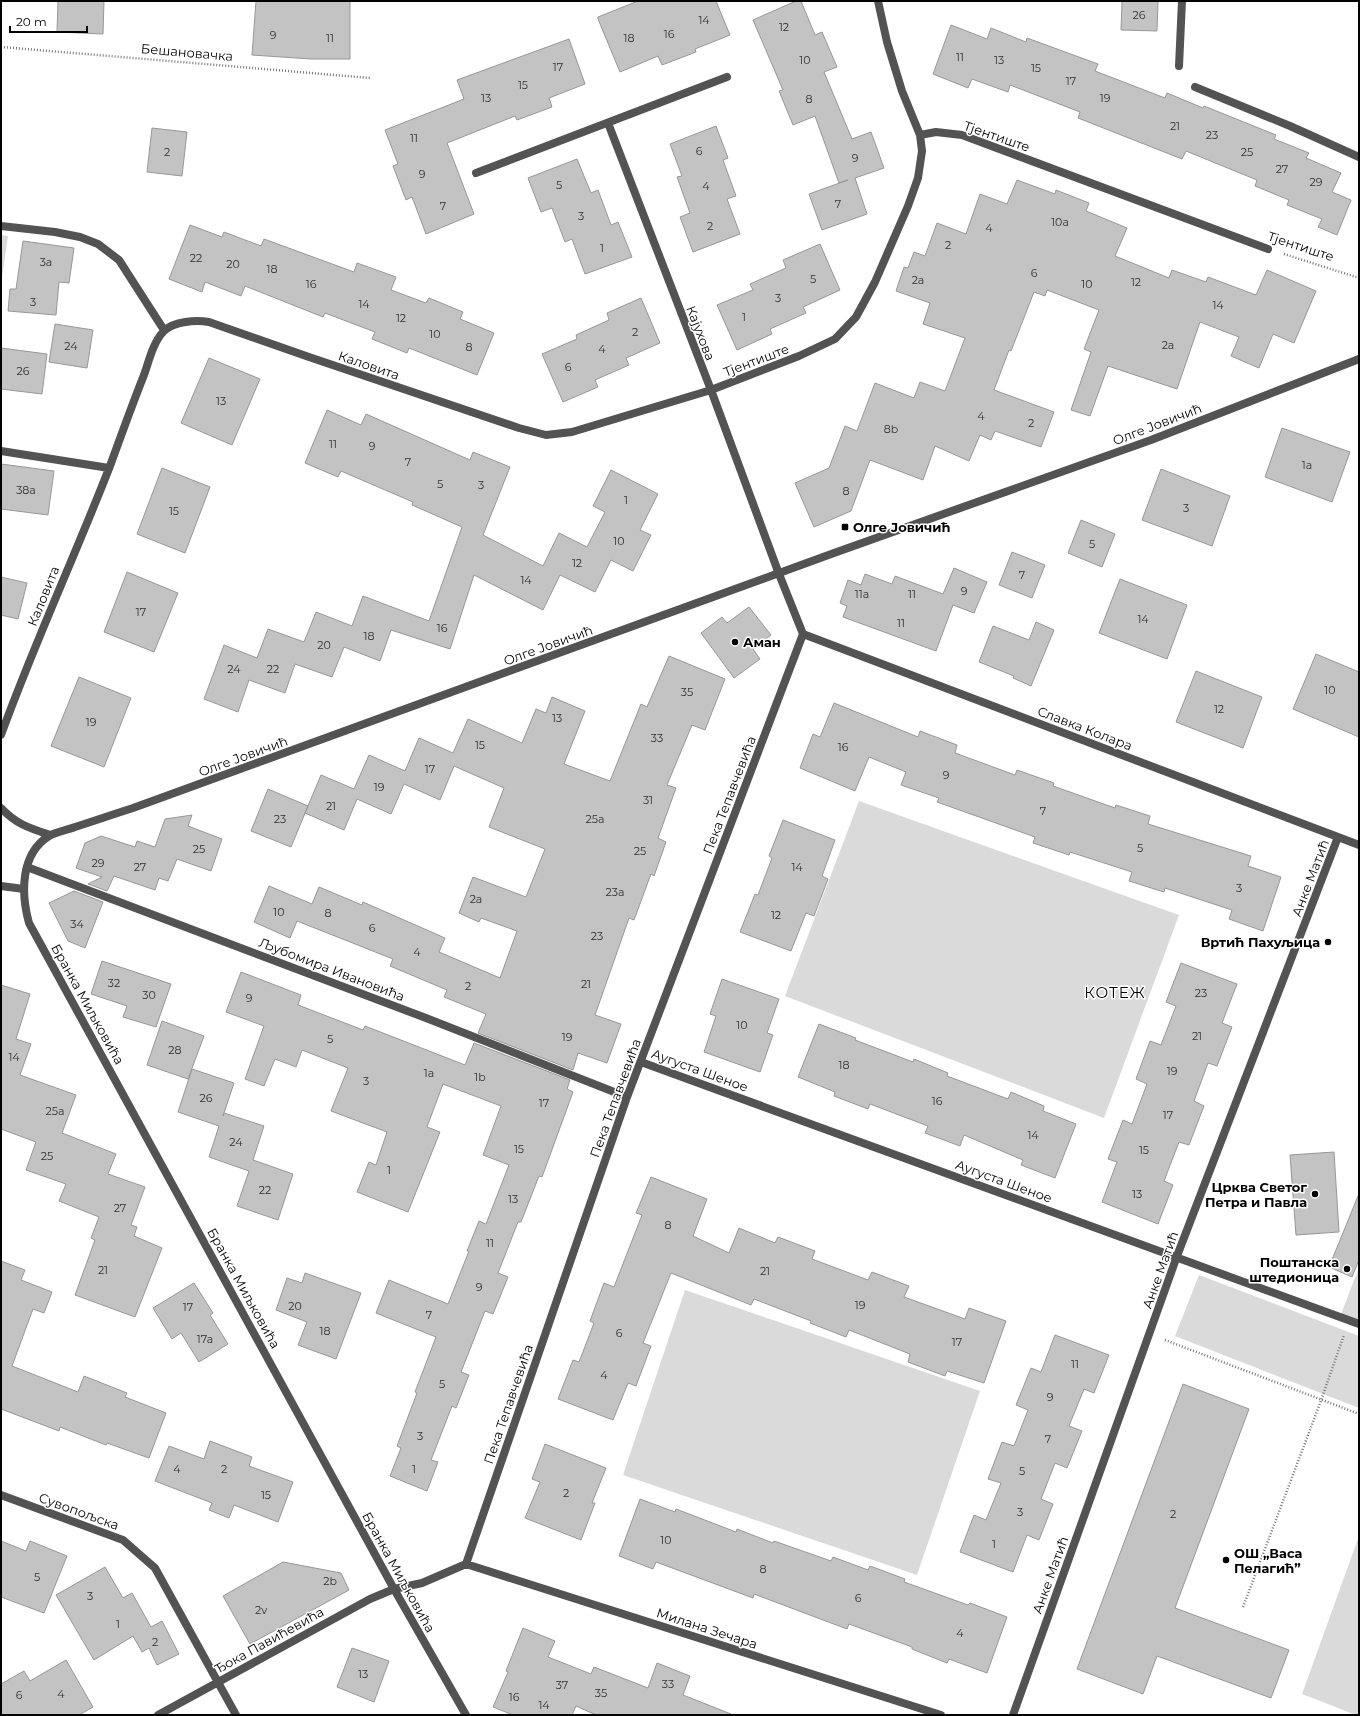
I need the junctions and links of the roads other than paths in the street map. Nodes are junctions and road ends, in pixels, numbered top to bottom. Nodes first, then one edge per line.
1 (878, 1) edge
2 (1182, 1) edge
3 (1179, 66) dead end
4 (727, 77) dead end
5 (1195, 87) dead end
6 (608, 123) junction
7 (920, 135) junction
8 (1359, 157) edge
9 (476, 173) dead end
10 (1, 226) edge
11 (1268, 249) road end
12 (164, 330) junction
13 (1359, 359) edge
14 (711, 390) junction
15 (1, 451) edge
16 (109, 468) junction
17 (779, 574) junction
18 (803, 634) junction
19 (1, 735) edge
20 (1, 808) edge
21 (50, 835) junction
22 (1338, 837) junction
23 (1359, 845) edge
24 (28, 867) junction
25 (1, 886) edge
26 (24, 889) junction
27 (641, 1062) junction
28 (627, 1097) junction
29 (1177, 1256) junction
30 (1359, 1324) edge
31 (1, 1495) edge
32 (466, 1564) junction
33 (394, 1589) junction
34 (218, 1682) junction
35 (158, 1715) edge
36 (236, 1715) edge
37 (466, 1715) edge
38 (941, 1715) edge
39 (1013, 1715) edge

1 - 7 street
2 - 3 street
4 - 6 street
5 - 8 street
6 - 9 street
6 - 14 street, Кајухова
7 - 11 street, Тјентиште
7 - 14 street, Тјентиште
10 - 12 street
12 - 14 street, Каловита
12 - 16 street, Каловита
13 - 17 street, Олге Јовичић
14 - 17 street, Кајухова
15 - 16 street
16 - 19 street, Каловита
17 - 18 street
17 - 21 street, Олге Јовичић
18 - 22 street, Славка Колара
18 - 27 street, Пека Тепавчевића
20 - 21 street
21 - 24 street, Олге Јовичић
22 - 23 street, Славка Колара
22 - 29 street, Анке Матић
24 - 26 street, Бранка Миљковића
24 - 28 street, Љубомира Ивановића
25 - 26 street
26 - 33 street, Бранка Миљковића
27 - 28 street, Пека Тепавчевића
27 - 29 street, Аугуста Шеное
28 - 32 street, Пека Тепавчевића
29 - 30 street, Аугуста Шеное
29 - 39 street, Анке Матић
31 - 34 street, Сувопољска
32 - 33 street
32 - 38 street, Милана Зечара
33 - 34 street, Ђока Павићевића
33 - 37 street, Бранка Миљковића
34 - 35 street, Ђока Павићевића
34 - 36 street, Сувопољска

